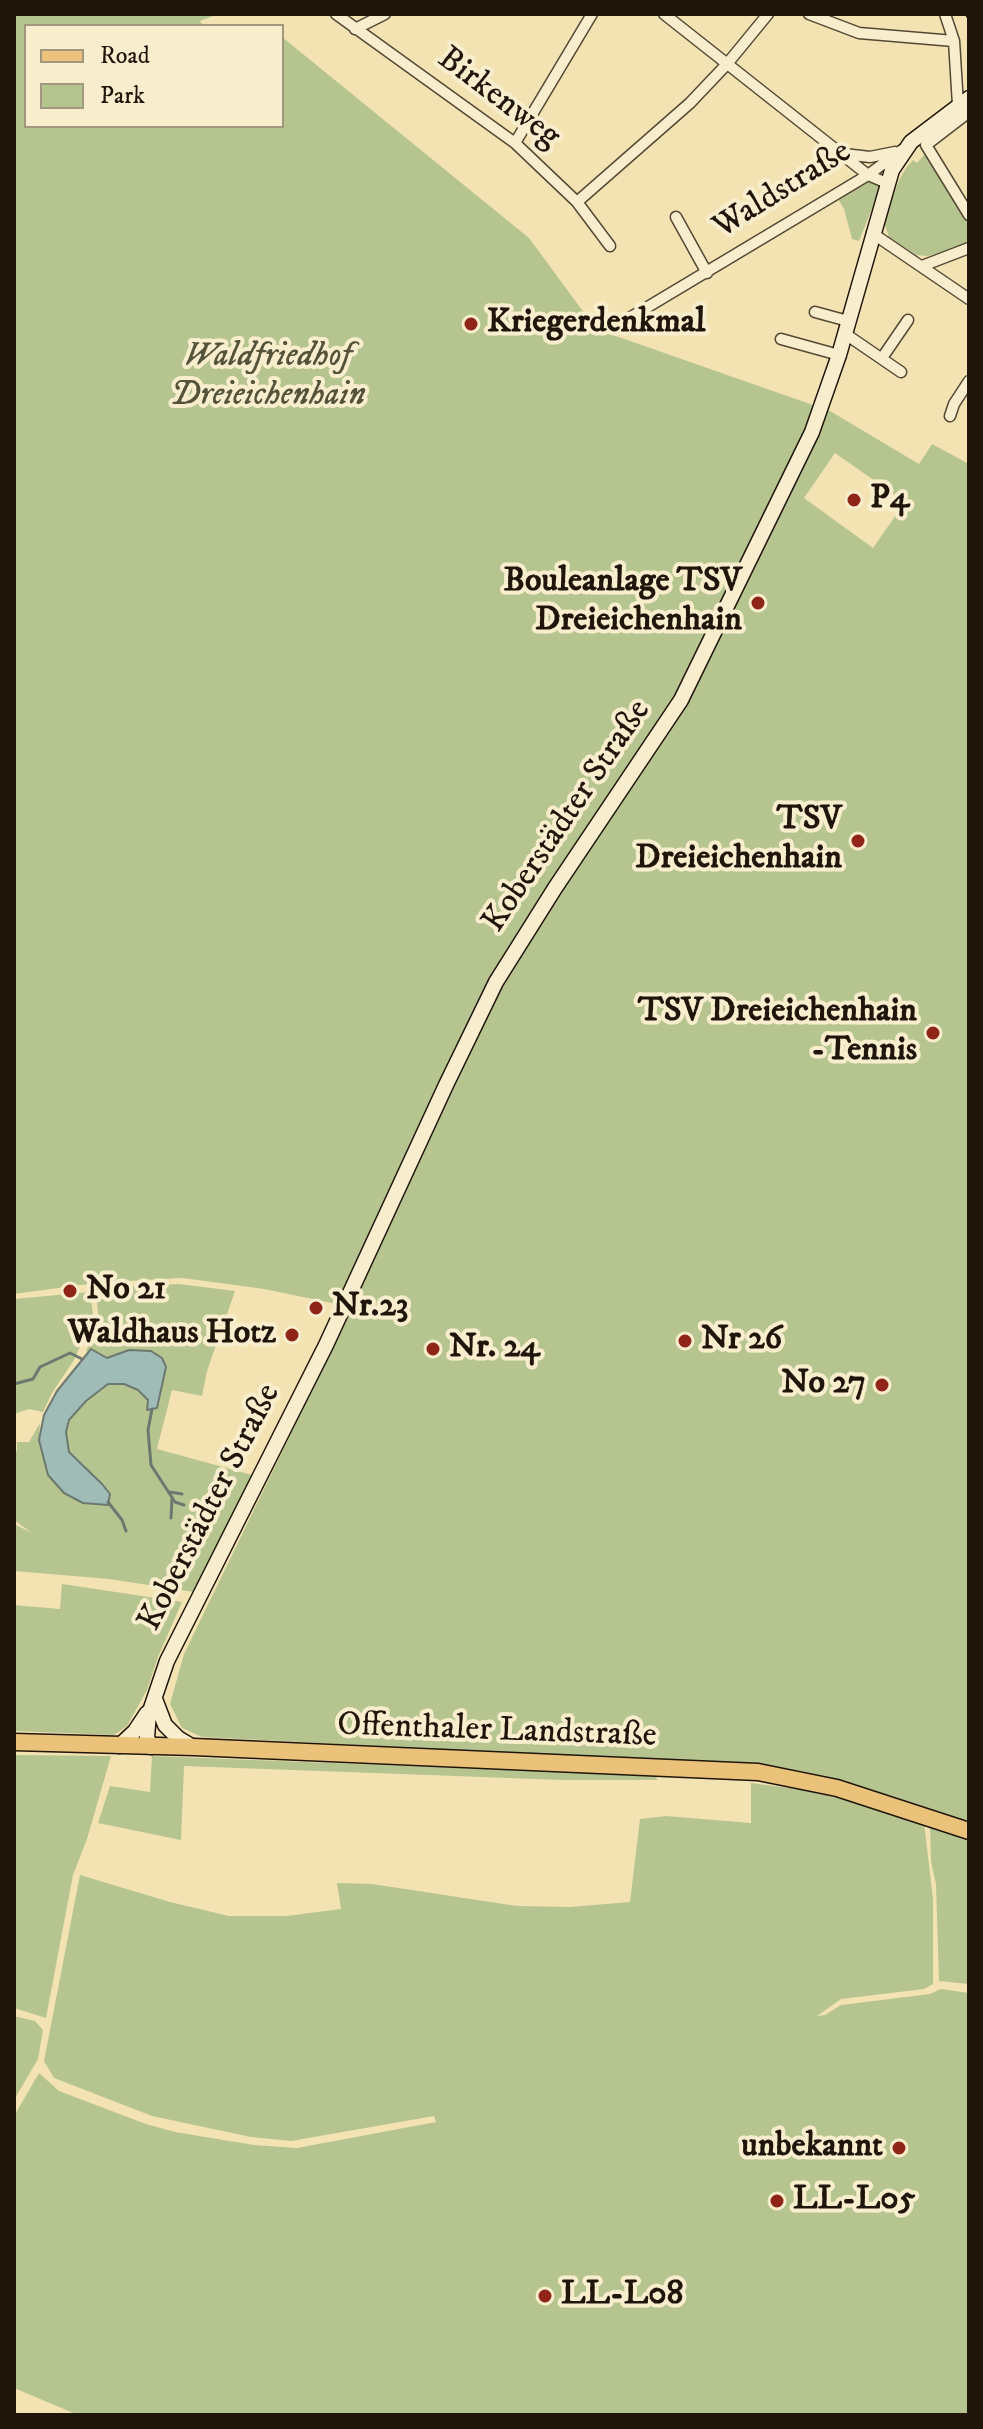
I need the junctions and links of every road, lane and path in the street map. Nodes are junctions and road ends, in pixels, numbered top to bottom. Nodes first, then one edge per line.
1 (336, 14) edge
2 (385, 14) edge
3 (592, 14) edge
4 (664, 14) edge
5 (768, 14) edge
6 (809, 14) edge
7 (945, 14) edge
8 (355, 29) junction
9 (954, 41) junction
10 (727, 64) junction
11 (965, 105) edge
12 (911, 142) junction
13 (515, 143) junction
14 (839, 152) junction
15 (868, 175) junction
16 (887, 183) junction
17 (577, 202) junction
18 (969, 215) edge
19 (676, 217) dead end
20 (872, 233) junction
21 (610, 246) dead end
22 (969, 248) edge
23 (922, 266) junction
24 (707, 273) junction
25 (969, 299) edge
26 (815, 312) dead end
27 (908, 320) dead end
28 (621, 323) dead end
29 (846, 327) junction
30 (781, 339) dead end
31 (839, 355) junction
32 (882, 358) junction
33 (901, 372) dead end
34 (969, 381) edge
35 (950, 416) dead end
36 (155, 1699) junction
37 (14, 1742) edge
38 (119, 1746) junction
39 (151, 1747) junction
40 (194, 1747) junction
41 (969, 1831) edge

1 - 8 street, Birkenweg
2 - 8 street
3 - 13 street
4 - 10 street
5 - 10 street
6 - 9 street
7 - 9 street
8 - 13 street, Birkenweg
9 - 11 street
10 - 14 street
10 - 17 street
11 - 12 street, Waldstraße
11 - 18 street
12 - 14 street
12 - 15 street, Waldstraße
12 - 16 street, Koberstädter Straße
13 - 17 street, Birkenweg
14 - 15 street
15 - 16 street
15 - 24 street, Waldstraße
16 - 20 street, Koberstädter Straße
17 - 21 street, Birkenweg
19 - 24 street
20 - 23 street
20 - 29 street, Koberstädter Straße
22 - 23 street
23 - 25 street
24 - 28 street, Waldstraße
26 - 29 street
27 - 32 street
29 - 31 street, Koberstädter Straße
29 - 32 street
30 - 31 street
31 - 36 street, Koberstädter Straße
32 - 33 street
34 - 35 street
36 - 38 street
36 - 39 street
36 - 40 street
37 - 38 main road, Offenthaler Landstraße
38 - 39 main road, Offenthaler Landstraße
39 - 40 main road, Offenthaler Landstraße
40 - 41 main road, Offenthaler Landstraße

